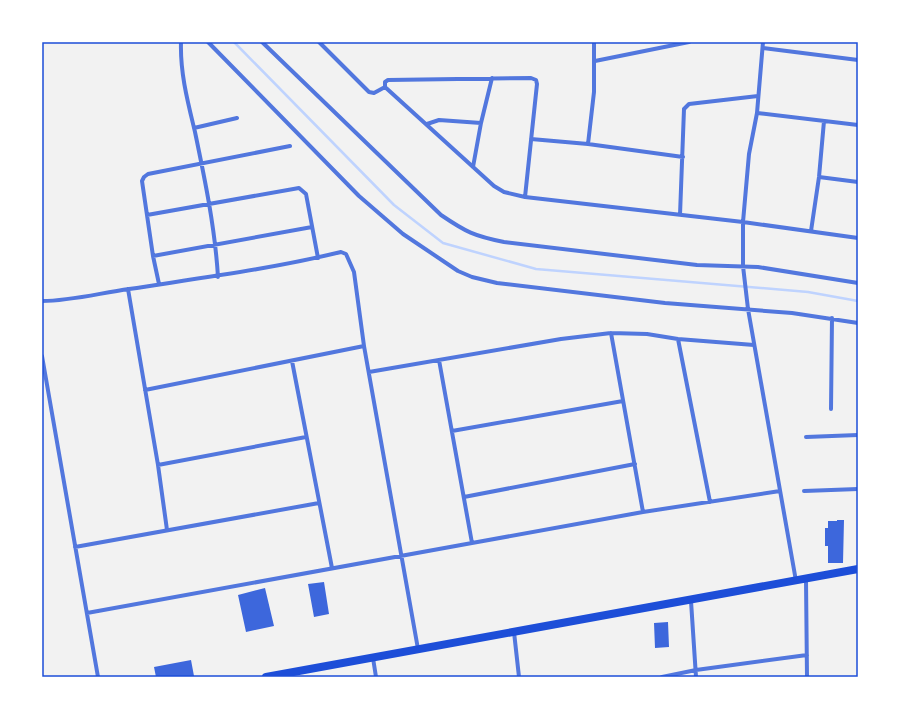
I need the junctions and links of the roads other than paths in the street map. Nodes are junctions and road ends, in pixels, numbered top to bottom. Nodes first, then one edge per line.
1 (181, 42) edge
2 (208, 42) edge
3 (262, 42) edge
4 (319, 42) edge
5 (594, 42) edge
6 (689, 42) edge
7 (763, 42) edge
8 (763, 48) junction
9 (858, 60) edge
10 (595, 61) junction
11 (492, 78) junction
12 (385, 87) junction
13 (758, 96) junction
14 (757, 113) junction
15 (237, 118) dead end
16 (824, 121) junction
17 (481, 123) junction
18 (427, 124) junction
19 (858, 125) edge
20 (194, 128) junction
21 (531, 139) junction
22 (588, 144) junction
23 (290, 146) dead end
24 (682, 157) junction
25 (201, 164) junction
26 (473, 167) junction
27 (820, 177) junction
28 (858, 182) edge
29 (525, 197) junction
30 (209, 203) junction
31 (147, 215) junction
32 (680, 216) junction
33 (743, 222) junction
34 (312, 227) junction
35 (811, 231) junction
36 (858, 238) edge
37 (216, 245) junction
38 (153, 256) junction
39 (318, 258) junction
40 (743, 268) junction
41 (218, 277) junction
42 (858, 283) edge
43 (159, 284) junction
44 (128, 289) junction
45 (42, 301) edge
46 (747, 306) junction
47 (832, 318) junction
48 (858, 323) edge
49 (611, 333) junction
50 (678, 339) junction
51 (754, 345) junction
52 (364, 346) junction
53 (42, 356) edge
54 (440, 360) junction
55 (292, 361) junction
56 (368, 372) junction
57 (145, 390) junction
58 (624, 401) junction
59 (831, 409) dead end
60 (452, 431) junction
61 (858, 435) edge
62 (306, 437) junction
63 (806, 438) dead end
64 (635, 464) junction
65 (158, 465) junction
66 (858, 489) edge
67 (780, 491) junction
68 (804, 491) dead end
69 (464, 497) junction
70 (710, 502) junction
71 (319, 503) junction
72 (643, 512) junction
73 (167, 530) junction
74 (472, 543) junction
75 (75, 547) junction
76 (401, 556) junction
77 (332, 568) junction
78 (858, 569) edge
79 (806, 580) junction
80 (796, 581) junction
81 (690, 600) junction
82 (88, 613) junction
83 (514, 631) junction
84 (418, 650) junction
85 (807, 655) junction
86 (373, 658) junction
87 (696, 670) junction
88 (98, 677) edge
89 (268, 677) edge
90 (376, 677) edge
91 (519, 677) edge
92 (662, 677) edge
93 (696, 677) edge
94 (807, 677) edge

1 - 20 street
2 - 46 street
3 - 40 street
4 - 12 street
5 - 10 street
6 - 10 street
7 - 8 street
8 - 9 street
8 - 13 street
10 - 22 street
11 - 12 street
11 - 17 street
11 - 21 street
12 - 18 street
13 - 14 street
13 - 24 street
14 - 16 street
14 - 33 street
15 - 20 street
16 - 19 street
16 - 27 street
17 - 18 street
17 - 26 street
18 - 26 street
20 - 25 street
21 - 22 street
21 - 29 street
22 - 24 street
23 - 25 street
24 - 32 street
25 - 30 street
25 - 31 street
26 - 29 street
27 - 28 street
27 - 35 street
29 - 32 street
30 - 31 street
30 - 34 street
30 - 37 street
31 - 38 street
32 - 33 street
33 - 35 street
33 - 40 street
34 - 37 street
34 - 39 street
35 - 36 street
37 - 38 street
37 - 41 street
38 - 43 street
39 - 41 street
39 - 52 street
40 - 42 street
40 - 46 street
41 - 43 street
43 - 44 street
44 - 45 street
44 - 57 street
46 - 47 street
46 - 51 street
47 - 48 street
47 - 59 street
49 - 50 street
49 - 54 street
49 - 58 street
50 - 51 street
50 - 70 street
51 - 67 street
52 - 55 street
52 - 56 street
53 - 75 street
54 - 56 street
54 - 60 street
55 - 57 street
55 - 62 street
56 - 76 street
57 - 65 street
58 - 60 street
58 - 64 street
60 - 69 street
61 - 63 street
62 - 65 street
62 - 71 street
64 - 69 street
64 - 72 street
65 - 73 street
66 - 68 street
67 - 70 street
67 - 80 street
69 - 74 street
70 - 72 street
71 - 73 street
71 - 77 street
72 - 74 street
73 - 75 street
74 - 76 street
75 - 82 street
76 - 77 street
76 - 84 street
77 - 82 street
78 - 79 main road
79 - 80 main road
79 - 85 street
80 - 81 main road
81 - 83 main road
81 - 87 street
82 - 88 street
83 - 84 main road
83 - 91 street
84 - 86 main road
85 - 87 street
85 - 94 street
86 - 89 main road
86 - 90 street
87 - 92 street
87 - 93 street

